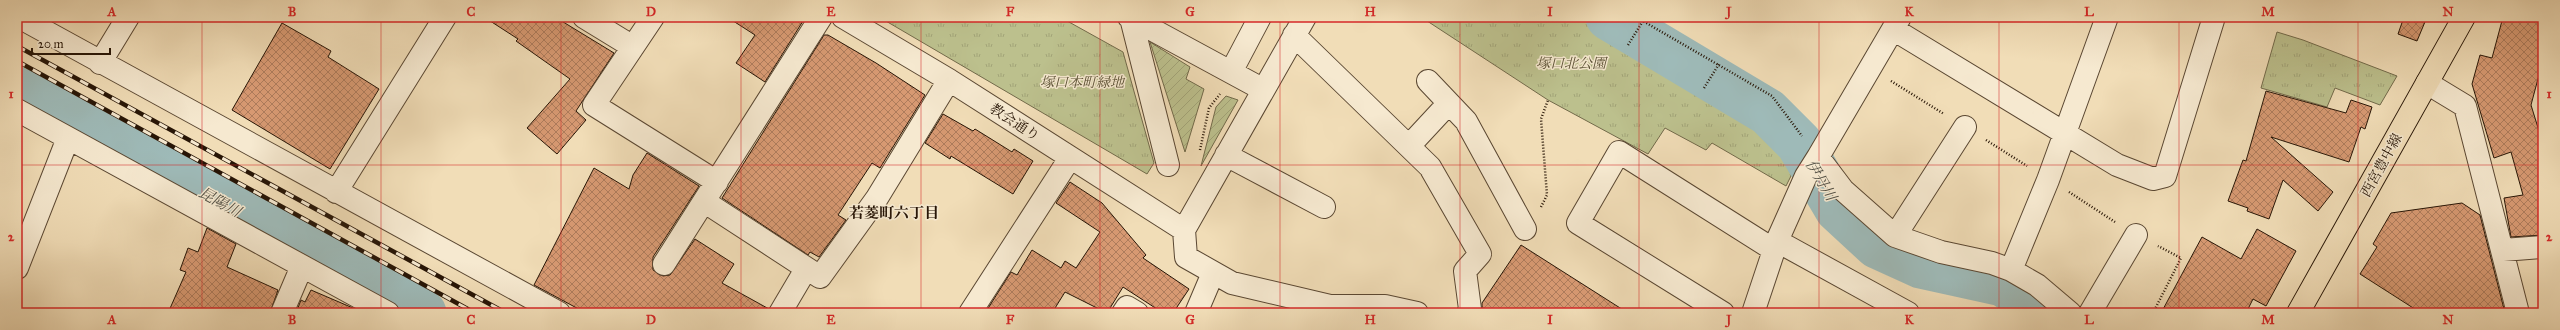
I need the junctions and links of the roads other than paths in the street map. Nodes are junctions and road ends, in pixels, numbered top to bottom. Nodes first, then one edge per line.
1 (19, 17) edge
2 (128, 17) edge
3 (445, 17) edge
4 (584, 17) edge
5 (653, 17) edge
6 (820, 17) edge
7 (843, 17) edge
8 (1260, 17) edge
9 (2107, 17) edge
10 (2214, 17) edge
11 (2464, 17) edge
12 (1130, 18) edge
13 (1897, 23) edge
14 (1299, 26) edge
15 (633, 47) junction
16 (100, 63) junction
17 (1234, 74) junction
18 (949, 80) junction
19 (1428, 81) dead end
20 (2426, 83) junction
21 (1262, 89) junction
22 (1448, 104) junction
23 (17, 110) edge
24 (1965, 127) road end
25 (2065, 135) junction
26 (68, 138) junction
27 (1409, 146) junction
28 (1226, 155) junction
29 (1818, 157) junction
30 (1070, 158) junction
31 (1168, 165) dead end
32 (717, 182) junction
33 (336, 192) junction
34 (705, 202) junction
35 (1324, 207) dead end
36 (1525, 229) dead end
37 (1184, 230) junction
38 (2136, 235) road end
39 (1895, 236) junction
40 (1776, 245) junction
41 (2543, 247) edge
42 (2503, 250) junction
43 (664, 264) dead end
44 (302, 266) junction
45 (17, 268) edge
46 (806, 269) junction
47 (2011, 270) junction
48 (1213, 273) junction
49 (1350, 310) edge
50 (282, 313) edge
51 (388, 313) edge
52 (559, 313) edge
53 (780, 313) edge
54 (970, 313) edge
55 (1123, 313) edge
56 (1137, 313) edge
57 (1196, 313) edge
58 (1417, 313) edge
59 (1468, 313) edge
60 (1723, 313) edge
61 (1753, 313) edge
62 (1908, 313) edge
63 (2070, 313) edge
64 (2090, 313) edge
65 (2298, 313) edge
66 (2518, 313) edge

1 - 16 street
2 - 16 street
3 - 33 street
4 - 15 street
5 - 15 street
6 - 32 street
7 - 18 street, 教会通り
8 - 17 street
9 - 25 street
10 - 25 street
11 - 20 main road, 西宮豊中線
12 - 17 street
12 - 31 street
13 - 25 street
13 - 29 street
14 - 21 street
14 - 27 street
15 - 32 street
16 - 33 street
17 - 21 street
18 - 30 street, 教会通り
18 - 46 street
19 - 22 street
20 - 42 street
20 - 65 main road, 西宮豊中線
21 - 28 street
22 - 27 street
22 - 36 street
23 - 26 street
24 - 39 street
25 - 47 street
26 - 44 street
26 - 45 street
27 - 59 street
28 - 35 street
28 - 37 street
29 - 39 street
29 - 40 street
30 - 37 street, 教会通り
30 - 54 street
32 - 34 street
33 - 52 street
34 - 43 street
34 - 46 street
37 - 48 street
38 - 64 street
39 - 47 street
40 - 60 street
40 - 61 street
40 - 62 street
41 - 42 street
42 - 66 street
44 - 50 street
44 - 51 street
46 - 53 street
47 - 63 street
48 - 49 street
48 - 57 street
49 - 58 street
55 - 56 street

